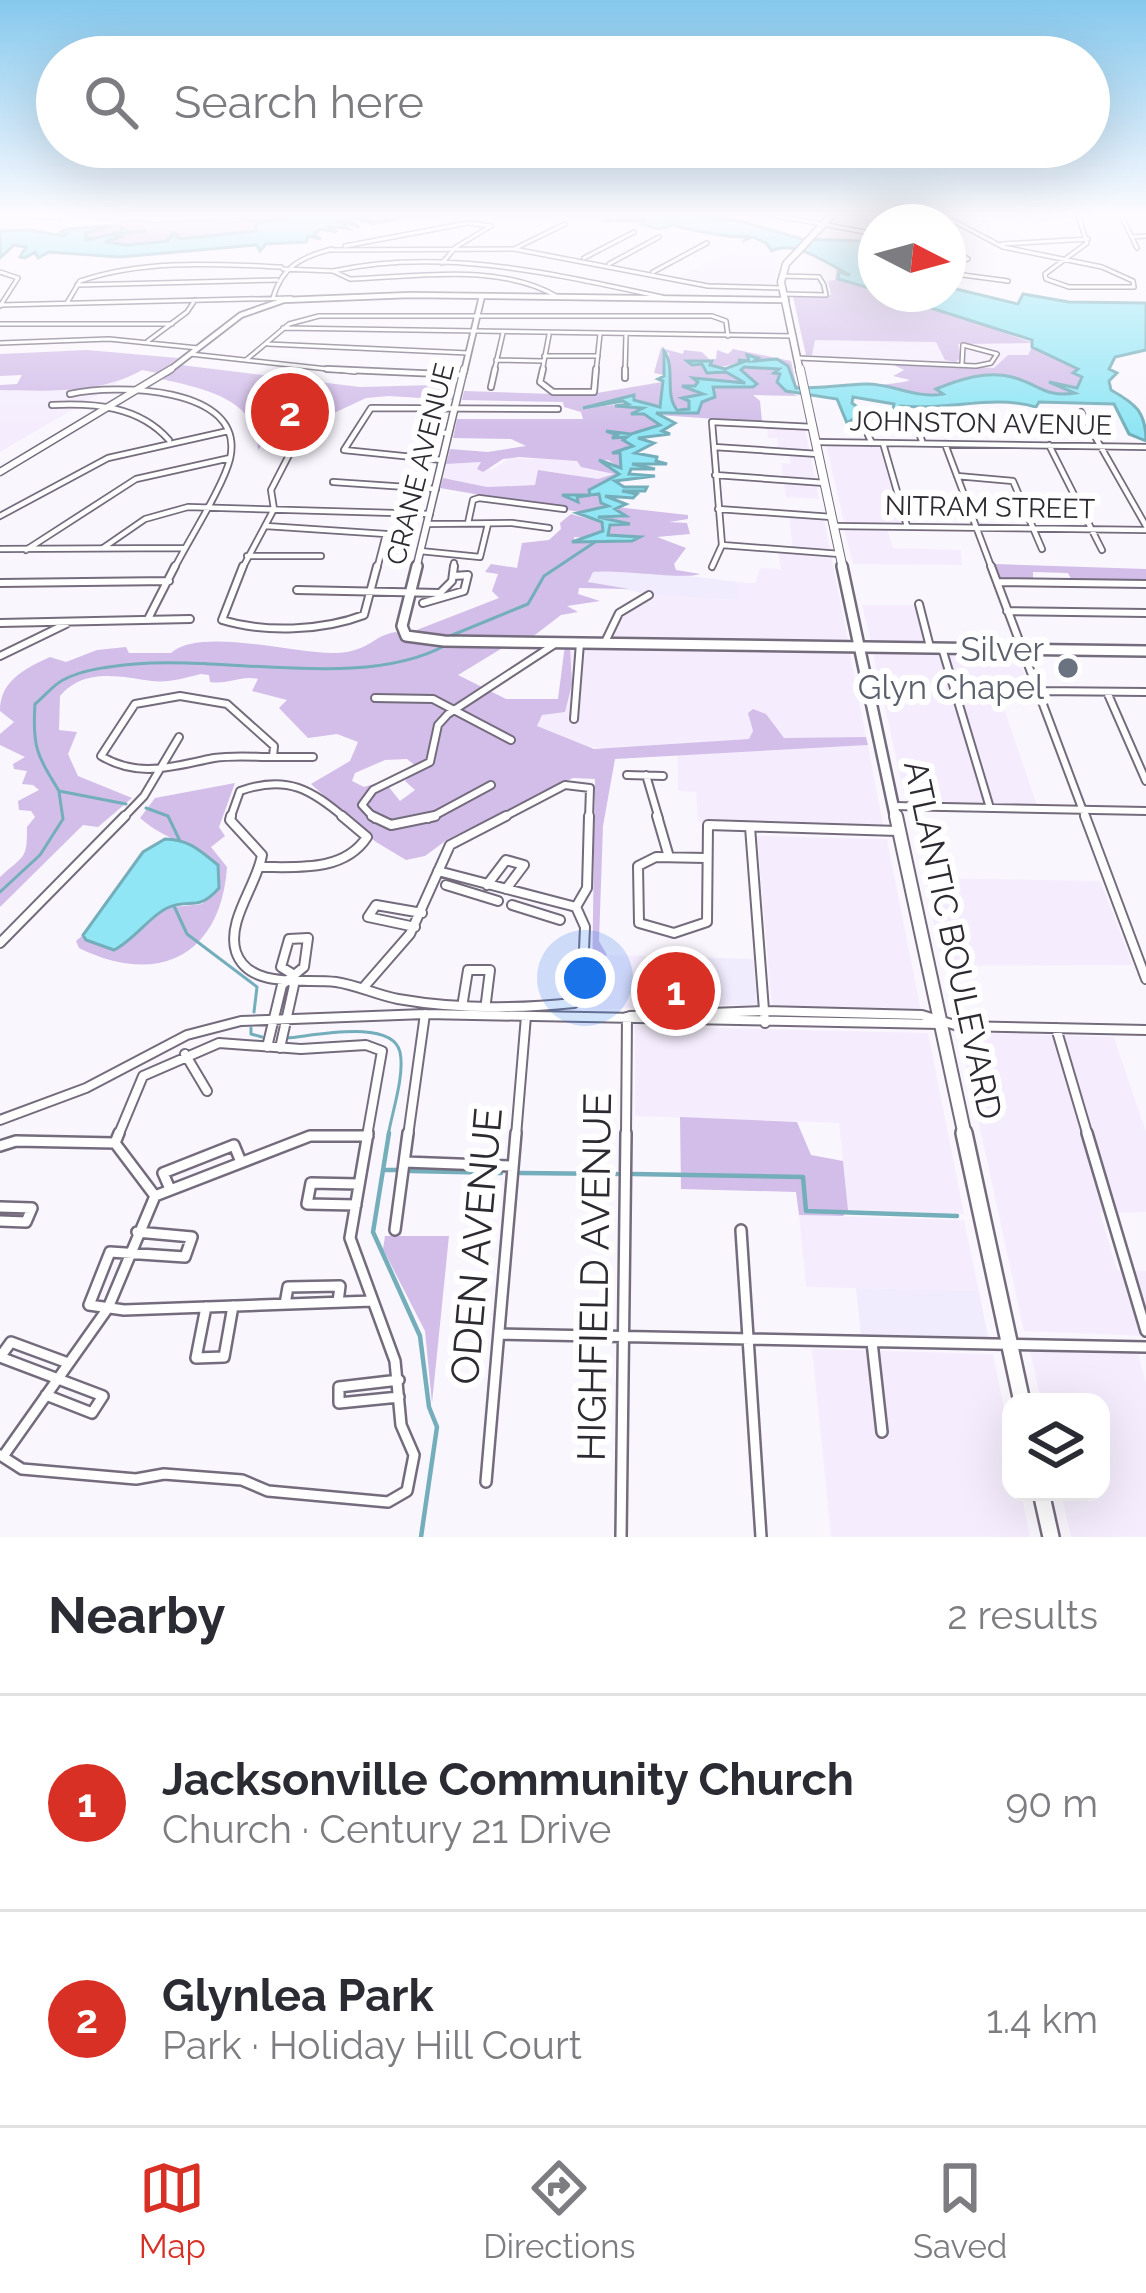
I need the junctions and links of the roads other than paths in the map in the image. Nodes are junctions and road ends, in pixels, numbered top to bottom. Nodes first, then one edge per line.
1 (716, 286) edge
2 (0, 287) edge
3 (12, 287) joint
4 (76, 287) edge
5 (276, 287) edge
6 (542, 287) edge
7 (611, 287) edge
8 (722, 287) edge
9 (783, 287) edge
10 (824, 287) edge
11 (784, 294) junction
12 (644, 295) junction
13 (482, 296) junction
14 (558, 297) junction
15 (273, 298) junction
16 (300, 298) junction
17 (717, 299) junction
18 (194, 300) junction
19 (259, 303) junction
20 (67, 304) junction
21 (0, 306) edge
22 (477, 314) junction
23 (0, 323) edge
24 (172, 324) junction
25 (283, 328) junction
26 (472, 332) junction
27 (502, 333) junction
28 (549, 333) junction
29 (600, 334) junction
30 (626, 334) junction
31 (728, 335) junction
32 (794, 336) junction
33 (146, 342) junction
34 (0, 343) edge
35 (265, 344) junction
36 (198, 348) junction
37 (468, 353) junction
38 (190, 354) junction
39 (598, 356) junction
40 (544, 358) junction
41 (798, 358) junction
42 (246, 360) junction
43 (496, 360) junction
44 (962, 364) junction
45 (463, 375) junction
46 (625, 378) dead end
47 (490, 387) dead end
48 (142, 388) junction
49 (70, 394) dead end
50 (52, 405) dead end
51 (107, 408) junction
52 (456, 409) junction
53 (558, 409) dead end
54 (872, 412) dead end
55 (1081, 412) dead end
56 (874, 422) junction
57 (304, 426) dead end
58 (813, 427) junction
59 (228, 431) junction
60 (417, 433) dead end
61 (449, 434) junction
62 (169, 440) junction
63 (872, 443) junction
64 (883, 443) junction
65 (923, 443) junction
66 (945, 444) junction
67 (1049, 445) junction
68 (1100, 446) junction
69 (1146, 446) edge
70 (713, 447) junction
71 (817, 448) junction
72 (230, 458) junction
73 (442, 460) junction
74 (0, 472) edge
75 (715, 475) junction
76 (957, 476) junction
77 (333, 482) dead end
78 (825, 483) junction
79 (436, 488) junction
80 (206, 507) junction
81 (274, 509) junction
82 (564, 509) dead end
83 (718, 509) junction
84 (430, 514) junction
85 (0, 516) edge
86 (833, 521) junction
87 (427, 524) junction
88 (468, 524) junction
89 (488, 524) junction
90 (266, 526) junction
91 (908, 527) junction
92 (549, 528) dead end
93 (976, 528) junction
94 (1146, 528) edge
95 (1034, 529) junction
96 (1091, 529) junction
97 (722, 545) junction
98 (103, 548) junction
99 (185, 548) junction
100 (0, 549) edge
101 (1042, 549) dead end
102 (26, 550) junction
103 (1102, 550) dead end
104 (420, 551) junction
105 (840, 554) junction
106 (247, 556) junction
107 (321, 556) dead end
108 (454, 563) dead end
109 (712, 567) dead end
110 (453, 576) junction
111 (169, 581) junction
112 (997, 582) junction
113 (0, 583) edge
114 (1146, 584) edge
115 (297, 590) dead end
116 (372, 591) junction
117 (410, 592) junction
118 (426, 593) junction
119 (649, 595) dead end
120 (423, 603) junction
121 (919, 604) dead end
122 (1007, 611) junction
123 (1146, 613) edge
124 (149, 616) junction
125 (418, 617) dead end
126 (190, 619) dead end
127 (74, 620) junction
128 (0, 623) edge
129 (558, 642) junction
130 (580, 643) junction
131 (605, 644) junction
132 (860, 647) junction
133 (936, 648) junction
134 (1022, 649) junction
135 (1146, 651) edge
136 (0, 656) edge
137 (1038, 691) junction
138 (1107, 692) junction
139 (1146, 692) edge
140 (375, 698) dead end
141 (455, 710) junction
142 (574, 719) dead end
143 (179, 736) dead end
144 (511, 740) dead end
145 (313, 757) dead end
146 (273, 758) junction
147 (162, 772) junction
148 (628, 775) dead end
149 (646, 776) junction
150 (663, 776) dead end
151 (1146, 781) edge
152 (491, 785) dead end
153 (894, 806) junction
154 (990, 808) junction
155 (1083, 810) junction
156 (1146, 811) edge
157 (750, 826) junction
158 (899, 831) junction
159 (670, 857) junction
160 (705, 858) junction
161 (261, 867) junction
162 (438, 871) junction
163 (473, 881) junction
164 (487, 885) junction
165 (446, 886) dead end
166 (505, 891) junction
167 (466, 892) junction
168 (498, 901) dead end
169 (546, 902) junction
170 (512, 905) dead end
171 (576, 907) junction
172 (422, 913) junction
173 (538, 913) junction
174 (560, 920) dead end
175 (415, 926) junction
176 (0, 943) edge
177 (290, 976) junction
178 (1146, 979) edge
179 (363, 988) junction
180 (463, 1002) junction
181 (486, 1002) junction
182 (765, 1011) junction
183 (425, 1014) junction
184 (526, 1016) junction
185 (627, 1017) junction
186 (273, 1020) junction
187 (286, 1020) junction
188 (765, 1023) junction
189 (944, 1023) junction
190 (1056, 1028) junction
191 (1146, 1030) edge
192 (267, 1047) junction
193 (280, 1048) junction
194 (185, 1054) junction
195 (207, 1090) dead end
196 (0, 1120) edge
197 (368, 1136) junction
198 (115, 1143) junction
199 (0, 1146) edge
200 (241, 1162) junction
201 (405, 1162) junction
202 (513, 1166) junction
203 (359, 1184) junction
204 (170, 1189) junction
205 (155, 1196) junction
206 (356, 1205) junction
207 (0, 1208) edge
208 (0, 1221) edge
209 (395, 1230) dead end
210 (741, 1230) dead end
211 (137, 1232) junction
212 (128, 1253) junction
213 (372, 1301) junction
214 (338, 1302) junction
215 (285, 1304) junction
216 (206, 1306) junction
217 (233, 1306) junction
218 (108, 1308) junction
219 (1146, 1331) edge
220 (499, 1334) junction
221 (623, 1336) junction
222 (748, 1340) junction
223 (872, 1342) junction
224 (1010, 1344) junction
225 (1146, 1347) edge
226 (0, 1357) edge
227 (68, 1364) junction
228 (57, 1379) junction
229 (398, 1380) junction
230 (1020, 1393) edge
231 (46, 1395) junction
232 (399, 1397) junction
233 (882, 1432) dead end
234 (2, 1455) edge
235 (486, 1482) dead end
236 (1043, 1501) edge
237 (621, 1537) edge
238 (761, 1537) edge
239 (1051, 1537) edge

1 - 17 street
2 - 3 street
3 - 21 street
4 - 20 street
5 - 15 street
6 - 14 street
7 - 12 street
8 - 11 street
9 - 11 main road, ATLANTIC BOULEVARD
10 - 11 street
11 - 17 street
11 - 32 main road, ATLANTIC BOULEVARD
12 - 14 street
12 - 17 street
13 - 14 street
13 - 16 street
13 - 22 street, CRANE AVENUE
15 - 16 street
15 - 19 street
16 - 19 street
18 - 19 street
18 - 20 street
18 - 24 street
19 - 36 street
20 - 21 street
22 - 25 street
22 - 26 street, CRANE AVENUE
22 - 31 street
23 - 24 street
24 - 33 street
25 - 26 street
25 - 35 street
26 - 27 street
26 - 37 street, CRANE AVENUE
27 - 28 street
27 - 43 street
28 - 29 street
28 - 40 street
29 - 30 street
29 - 39 street
30 - 31 street
30 - 46 street
31 - 32 street
32 - 41 main road, ATLANTIC BOULEVARD
33 - 34 street
33 - 36 street
35 - 37 street
35 - 42 street
36 - 38 street
37 - 45 street, CRANE AVENUE
38 - 42 street
38 - 48 street
39 - 40 street
39 - 40 street
40 - 43 street
41 - 44 street
41 - 58 main road, ATLANTIC BOULEVARD
42 - 45 street
43 - 47 street
44 - 44 street
45 - 52 street, CRANE AVENUE
48 - 49 street
48 - 51 street
48 - 59 street
50 - 51 street
51 - 62 street
51 - 74 street
52 - 53 street
52 - 61 street, CRANE AVENUE
52 - 73 street
54 - 56 street
55 - 68 street
56 - 63 street
56 - 65 street
57 - 81 street
58 - 70 street
58 - 71 main road, ATLANTIC BOULEVARD
59 - 62 street
59 - 72 street
60 - 61 street
61 - 73 street, CRANE AVENUE
62 - 85 street
63 - 64 street, JOHNSTON AVENUE
63 - 71 street, JOHNSTON AVENUE
64 - 65 street, JOHNSTON AVENUE
64 - 91 street
65 - 66 street, JOHNSTON AVENUE
66 - 67 street, JOHNSTON AVENUE
66 - 76 street
67 - 68 street, JOHNSTON AVENUE
67 - 96 street
68 - 69 street, JOHNSTON AVENUE
68 - 94 street
70 - 71 street, JOHNSTON AVENUE
70 - 75 street
71 - 78 main road, ATLANTIC BOULEVARD
72 - 80 street
72 - 102 street
73 - 79 street, CRANE AVENUE
75 - 78 street
75 - 83 street
76 - 93 street
76 - 95 street
77 - 79 street
78 - 86 main road, ATLANTIC BOULEVARD
79 - 84 street, CRANE AVENUE
80 - 81 street
80 - 98 street
80 - 99 street
81 - 84 street
81 - 90 street
82 - 88 street
83 - 86 street, NITRAM STREET
83 - 97 street
84 - 87 street, CRANE AVENUE
86 - 91 street, NITRAM STREET
86 - 105 main road, ATLANTIC BOULEVARD
87 - 88 street
87 - 104 street, CRANE AVENUE
88 - 89 street
89 - 92 street
89 - 104 street
90 - 106 street
90 - 116 street
91 - 93 street, NITRAM STREET
93 - 95 street, NITRAM STREET
93 - 112 street
94 - 96 street, NITRAM STREET
95 - 96 street, NITRAM STREET
95 - 101 street
96 - 103 street
97 - 105 street
97 - 109 street
98 - 99 street
98 - 102 street
99 - 111 street
100 - 102 street
104 - 117 street, CRANE AVENUE
105 - 132 main road, ATLANTIC BOULEVARD
106 - 107 street
106 - 116 street
108 - 110 street
110 - 118 street
110 - 120 street
111 - 113 street
111 - 124 street
112 - 114 street
112 - 122 street
115 - 116 street
116 - 117 street
117 - 118 street
117 - 129 street, CRANE AVENUE
118 - 120 street
119 - 131 street
120 - 125 street
121 - 133 street
122 - 123 street
122 - 134 street
124 - 126 street
124 - 127 street
127 - 128 street
127 - 136 street
129 - 130 street
129 - 141 street
130 - 131 street
130 - 142 street
131 - 132 street
132 - 133 street
132 - 153 main road, ATLANTIC BOULEVARD
133 - 134 street
133 - 154 street
134 - 135 street
134 - 137 street
137 - 138 street
137 - 155 street
138 - 139 street
138 - 151 street
140 - 141 street
141 - 144 street
141 - 152 street
143 - 147 street
145 - 146 street
146 - 147 street
146 - 147 street
147 - 176 street
148 - 149 street
149 - 150 street
149 - 159 street
153 - 154 street
153 - 158 main road, ATLANTIC BOULEVARD
154 - 155 street
155 - 156 street
155 - 178 street
157 - 158 street
157 - 160 street
157 - 182 street
158 - 189 main road, ATLANTIC BOULEVARD
159 - 160 street
159 - 160 street
161 - 161 street
161 - 177 street
162 - 163 street
162 - 171 street
162 - 172 street
163 - 164 street
163 - 167 street
164 - 166 street
164 - 166 street
165 - 167 street
166 - 169 street
167 - 168 street
169 - 171 street
169 - 173 street
170 - 173 street
171 - 181 street
172 - 175 street
172 - 175 street
173 - 174 street
175 - 179 street
177 - 177 street
177 - 179 street
177 - 186 street
177 - 187 street
179 - 180 street
180 - 181 street
180 - 181 street
182 - 185 street
182 - 188 street
182 - 189 street
183 - 184 street
183 - 187 street
183 - 201 street
184 - 185 street
184 - 202 street, ODEN AVENUE
185 - 188 street
185 - 221 street, HIGHFIELD AVENUE
186 - 187 street
186 - 192 street
186 - 196 street
187 - 193 street
188 - 189 street
189 - 190 street
189 - 224 main road, ATLANTIC BOULEVARD
190 - 191 street
190 - 219 street
192 - 193 street
192 - 194 street
193 - 197 street
194 - 195 street
194 - 198 street
197 - 200 street
197 - 203 street
198 - 199 street
198 - 205 street
200 - 204 street
200 - 204 street
201 - 202 street
201 - 209 street
202 - 220 street, ODEN AVENUE
203 - 206 street
203 - 206 street
204 - 205 street
205 - 211 street
206 - 213 street
207 - 208 street
210 - 222 street
211 - 212 street
211 - 212 street
212 - 218 street
212 - 218 street
213 - 214 street
213 - 229 street
214 - 215 street
214 - 215 street
215 - 217 street
216 - 217 street
216 - 217 street
216 - 218 street
218 - 227 street
220 - 221 street
220 - 235 street, ODEN AVENUE
221 - 222 street
221 - 237 street, HIGHFIELD AVENUE
222 - 223 street
222 - 238 street
223 - 224 street
223 - 233 street
224 - 225 street
224 - 230 main road, ATLANTIC BOULEVARD
226 - 227 street
226 - 228 street
227 - 228 street
228 - 231 street
228 - 231 street
229 - 232 street
229 - 232 street
231 - 234 street
232 - 234 street
236 - 239 main road

